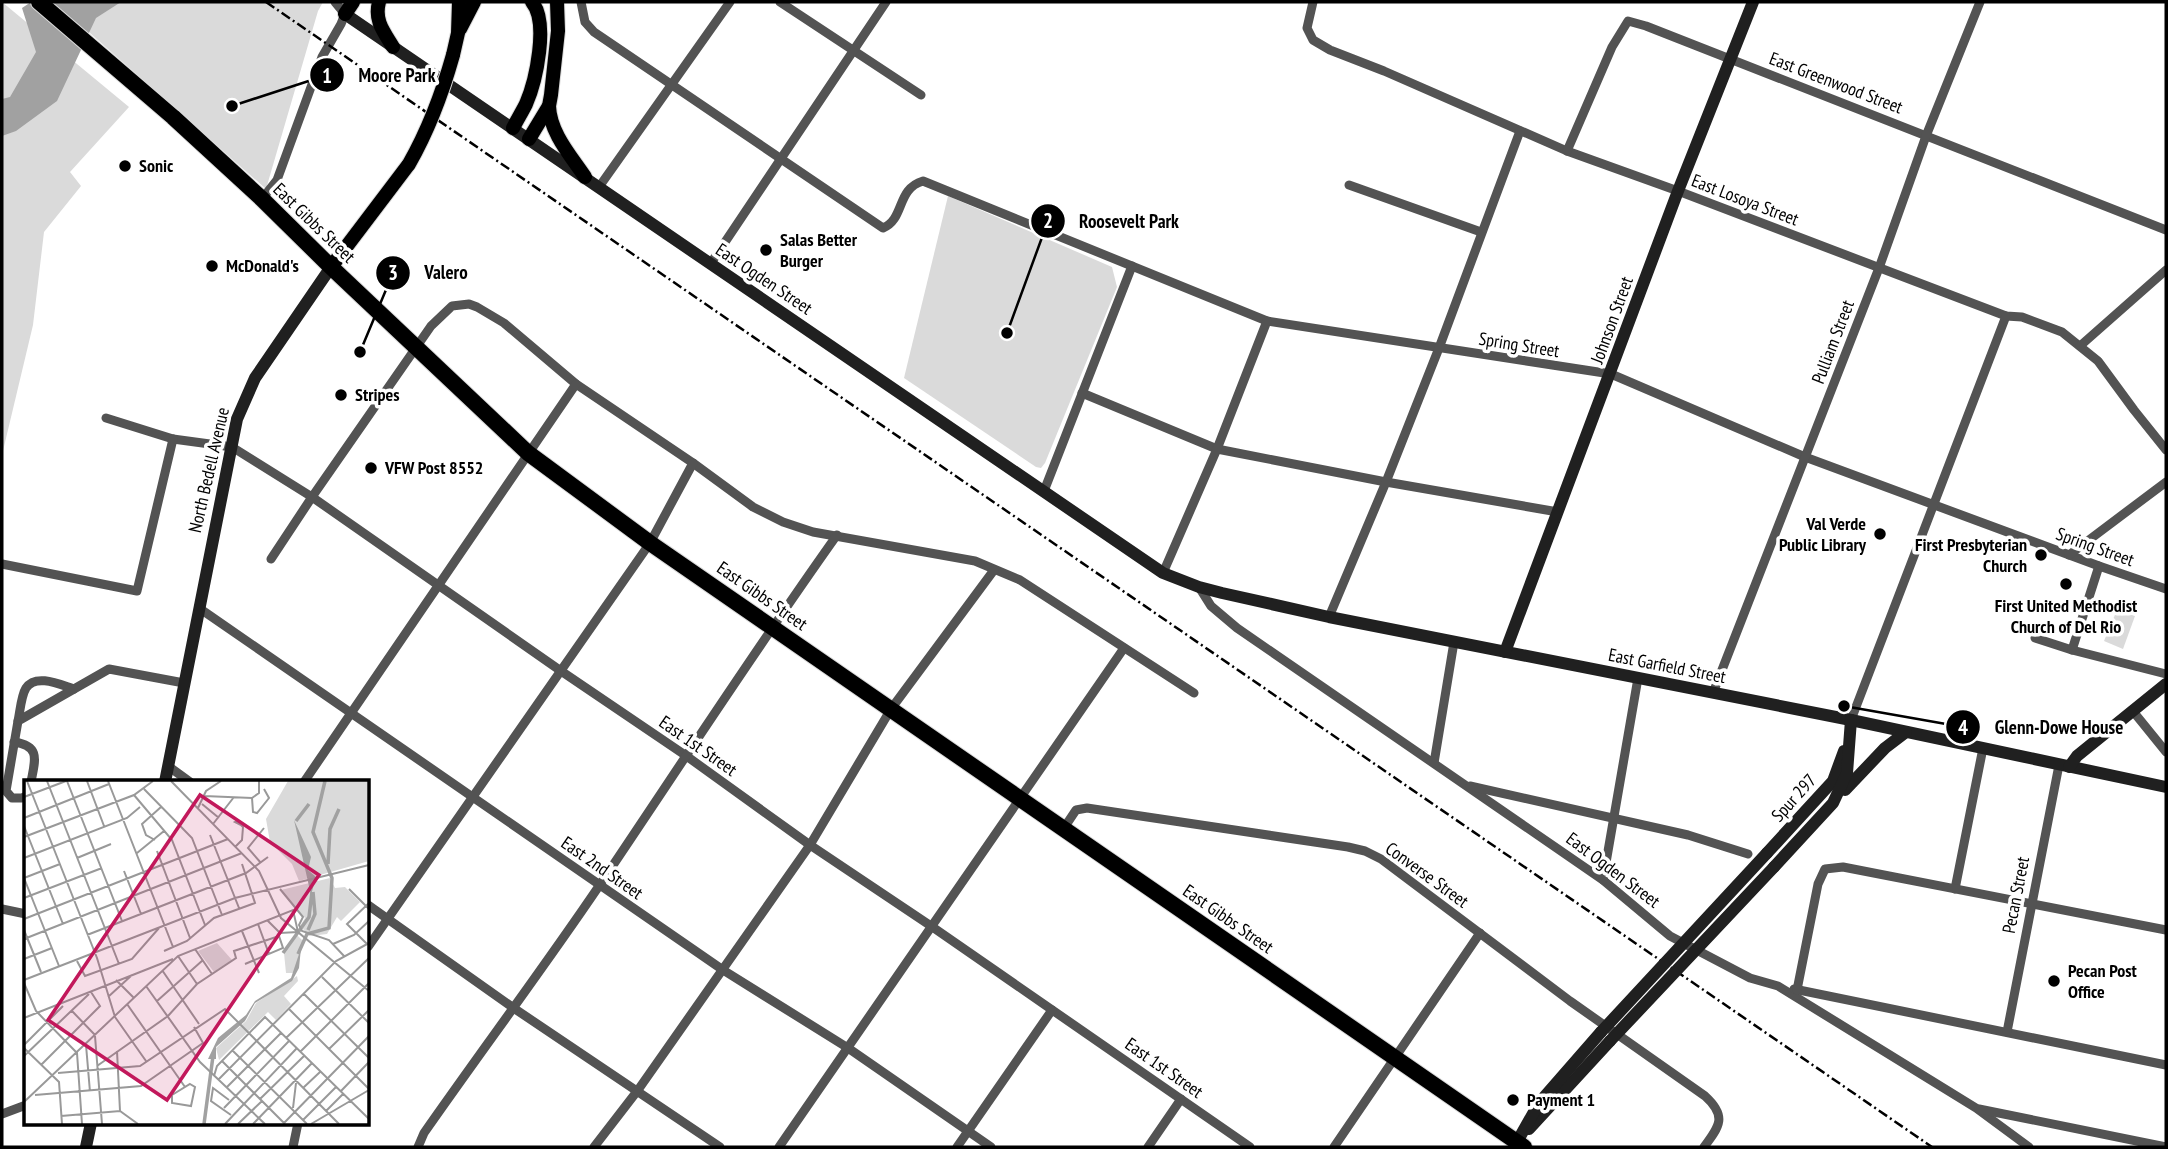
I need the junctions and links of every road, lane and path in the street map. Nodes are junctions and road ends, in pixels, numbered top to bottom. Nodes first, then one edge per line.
1 (39, 2) edge
2 (335, 2) edge
3 (379, 2) edge
4 (447, 2) edge
5 (459, 2) edge
6 (474, 2) edge
7 (531, 2) edge
8 (557, 2) edge
9 (581, 2) edge
10 (730, 2) edge
11 (780, 2) edge
12 (886, 2) edge
13 (1313, 2) edge
14 (1754, 2) edge
15 (1980, 2) edge
16 (349, 8) edge
17 (458, 33) junction
18 (393, 47) junction
19 (854, 50) junction
20 (1731, 59) junction
21 (672, 85) junction
22 (921, 94) dead end
23 (549, 106) junction
24 (513, 128) junction
25 (1520, 131) junction
26 (1926, 136) junction
27 (529, 139) junction
28 (1567, 151) junction
29 (781, 159) junction
30 (586, 177) junction
31 (1349, 185) dead end
32 (599, 187) junction
33 (1678, 191) junction
34 (262, 199) junction
35 (2166, 230) edge
36 (1482, 232) junction
37 (710, 263) junction
38 (1132, 266) junction
39 (331, 267) junction
40 (1879, 268) junction
41 (2166, 270) edge
42 (2006, 316) junction
43 (1267, 321) junction
44 (2080, 345) junction
45 (417, 348) junction
46 (1440, 348) junction
47 (1611, 374) junction
48 (576, 384) junction
49 (1082, 393) junction
50 (106, 418) dead end
51 (173, 439) junction
52 (232, 447) junction
53 (1217, 449) junction
54 (2166, 450) edge
55 (528, 453) junction
56 (1805, 457) junction
57 (693, 463) junction
58 (1386, 482) junction
59 (2166, 482) edge
60 (1044, 491) junction
61 (312, 497) junction
62 (1934, 505) junction
63 (1558, 512) junction
64 (837, 535) junction
65 (650, 543) junction
66 (2068, 555) junction
67 (271, 559) dead end
68 (2, 564) edge
69 (2099, 566) junction
70 (994, 570) junction
71 (1163, 573) junction
72 (438, 586) junction
73 (1199, 587) junction
74 (2166, 589) edge
75 (199, 608) junction
76 (1329, 617) junction
77 (772, 626) junction
78 (2035, 638) dead end
79 (1454, 642) junction
80 (1124, 648) junction
81 (2072, 650) junction
82 (1505, 652) junction
83 (561, 671) junction
84 (2166, 674) edge
85 (1638, 678) junction
86 (184, 682) junction
87 (2166, 684) edge
88 (75, 689) junction
89 (1194, 693) dead end
90 (1713, 693) junction
91 (891, 709) junction
92 (2132, 710) junction
93 (350, 713) junction
94 (1851, 720) junction
95 (18, 721) junction
96 (1906, 732) junction
97 (14, 742) junction
98 (1983, 748) junction
99 (2166, 752) edge
100 (685, 755) junction
101 (1434, 763) junction
102 (168, 766) junction
103 (2064, 766) junction
104 (31, 780) edge
105 (165, 780) edge
106 (187, 780) edge
107 (305, 780) edge
108 (1464, 785) junction
109 (2166, 787) edge
110 (24, 797) edge
111 (473, 797) junction
112 (1020, 798) junction
113 (1833, 803) junction
114 (1613, 818) junction
115 (1064, 828) junction
116 (810, 845) junction
117 (1748, 854) dead end
118 (1602, 880) junction
119 (600, 885) junction
120 (1955, 889) junction
121 (2032, 903) junction
122 (369, 906) edge
123 (2, 909) edge
124 (24, 914) edge
125 (387, 918) junction
126 (931, 926) junction
127 (2166, 930) edge
128 (1480, 933) junction
129 (369, 945) edge
130 (723, 970) junction
131 (1778, 986) junction
132 (1797, 990) junction
133 (515, 1009) junction
134 (1052, 1010) junction
135 (2007, 1032) junction
136 (1606, 1037) junction
137 (848, 1048) junction
138 (1395, 1058) junction
139 (2166, 1065) edge
140 (638, 1090) junction
141 (1181, 1099) junction
142 (24, 1106) edge
143 (1976, 1108) junction
144 (2, 1114) edge
145 (91, 1124) edge
146 (298, 1124) edge
147 (968, 1131) junction
148 (1518, 1146) edge
149 (86, 1147) edge
150 (293, 1147) edge
151 (418, 1147) edge
152 (594, 1147) edge
153 (720, 1147) edge
154 (779, 1147) edge
155 (957, 1147) edge
156 (991, 1147) edge
157 (1148, 1147) edge
158 (1250, 1147) edge
159 (1334, 1147) edge
160 (1704, 1147) edge
161 (2029, 1147) edge
162 (2166, 1147) edge

1 - 34 highway, East Gibbs Street
2 - 16 street
3 - 18 main road
4 - 17 main road
5 - 17 main road
6 - 17 main road
7 - 24 main road
8 - 23 main road
9 - 21 street
10 - 21 street
11 - 19 street
12 - 19 street
13 - 25 street, East Losoya Street
14 - 20 main road, Johnson Street
15 - 26 street, Pulliam Street
16 - 18 main road, East Ogden Street
16 - 34 street
17 - 39 main road, North Bedell Avenue, bridge
18 - 24 main road, East Ogden Street
19 - 22 street
19 - 29 street
20 - 26 street, East Greenwood Street
20 - 28 street, East Greenwood Street
20 - 33 main road, Johnson Street
21 - 29 street
21 - 32 street
23 - 27 main road
23 - 30 main road
24 - 27 main road, East Ogden Street
25 - 28 street, East Losoya Street
25 - 36 street
26 - 35 street, East Greenwood Street
26 - 40 street, Pulliam Street
27 - 30 main road, East Ogden Street
28 - 33 street, East Losoya Street
29 - 37 street
29 - 38 street, Spring Street
30 - 32 main road, East Ogden Street
31 - 36 street
32 - 37 main road, East Ogden Street
33 - 40 street, East Losoya Street
33 - 47 main road, Johnson Street
34 - 39 highway, East Gibbs Street
36 - 46 street
37 - 60 main road, East Ogden Street
38 - 43 street, Spring Street
38 - 49 street
39 - 45 highway, East Gibbs Street
39 - 52 main road, North Bedell Avenue
40 - 42 street, East Losoya Street
40 - 56 street, Pulliam Street
41 - 44 street
42 - 44 street, East Losoya Street
42 - 62 street
43 - 46 street, Spring Street
43 - 53 street
44 - 54 street, East Losoya Street
45 - 48 street
45 - 55 highway, East Gibbs Street
45 - 61 street
46 - 47 street, Spring Street
46 - 58 street
47 - 56 street, Spring Street
47 - 63 main road, Johnson Street
48 - 55 street
48 - 57 street
49 - 53 street
49 - 60 street
50 - 51 street, East 1st Street
51 - 52 street, East 1st Street
51 - 68 street
52 - 61 street, East 1st Street
52 - 75 main road, North Bedell Avenue
53 - 58 street
53 - 71 street
55 - 65 highway, East Gibbs Street
55 - 72 street
56 - 62 street, Spring Street
56 - 90 street, Pulliam Street
57 - 64 street
57 - 65 street
58 - 63 street
58 - 76 street
59 - 66 street
60 - 71 main road, East Ogden Street
61 - 67 street
61 - 72 street, East 1st Street
62 - 66 street, Spring Street
62 - 94 street
63 - 82 main road, Johnson Street
64 - 70 street
64 - 77 street
65 - 77 highway, East Gibbs Street
65 - 83 street
66 - 69 street, Spring Street
69 - 74 street, Spring Street
69 - 81 street
70 - 80 street
70 - 91 street
71 - 73 main road, East Garfield Street
72 - 83 street, East 1st Street
72 - 93 street
73 - 76 main road, East Garfield Street
73 - 101 street, East Ogden Street
75 - 86 main road, North Bedell Avenue
75 - 93 street, East 2nd Street
76 - 79 main road, East Garfield Street
77 - 91 highway, East Gibbs Street
77 - 100 street
78 - 81 street
79 - 82 main road, East Garfield Street
79 - 101 street
80 - 89 street
80 - 112 street
81 - 84 street
82 - 85 main road, East Garfield Street
83 - 100 street, East 1st Street
83 - 111 street
85 - 90 main road, East Garfield Street
85 - 114 street
86 - 88 street
86 - 102 main road, North Bedell Avenue
87 - 92 main road
88 - 95 street
88 - 95 street
90 - 94 main road, East Garfield Street
91 - 112 highway, East Gibbs Street
91 - 116 street
92 - 99 street
92 - 103 main road
93 - 107 street
93 - 111 street, East 2nd Street
94 - 96 main road, East Garfield Street
94 - 113 main road, Spur 297
94 - 136 main road, Spur 297, bridge
95 - 97 street
96 - 98 main road, East Garfield Street
96 - 113 main road
97 - 104 street
97 - 110 street
98 - 103 main road, East Garfield Street
98 - 120 street
100 - 116 street, East 1st Street
100 - 119 street
101 - 108 street, East Ogden Street
102 - 105 main road, North Bedell Avenue
102 - 106 street
103 - 109 main road, East Garfield Street
103 - 121 street, Pecan Street
108 - 114 street
108 - 118 street, East Ogden Street
111 - 119 street, East 2nd Street
111 - 125 street
112 - 115 highway, East Gibbs Street
112 - 126 street
113 - 136 main road, Spur 297, bridge
114 - 117 street
114 - 118 street
115 - 128 street, Converse Street
115 - 138 highway, East Gibbs Street
116 - 126 street, East 1st Street
116 - 130 street
118 - 131 street, East Ogden Street
119 - 130 street, East 2nd Street
119 - 133 street
120 - 121 street
120 - 132 street
121 - 127 street
121 - 135 street, Pecan Street
122 - 125 street
123 - 124 street
125 - 129 street
125 - 133 street
126 - 134 street, East 1st Street
126 - 137 street
128 - 138 street
128 - 160 street, Converse Street
130 - 137 street, East 2nd Street
130 - 140 street
131 - 132 street
131 - 143 street, East Ogden Street
132 - 135 street
133 - 140 street
133 - 151 street
134 - 141 street, East 1st Street
134 - 147 street
135 - 139 street
136 - 148 main road, Spur 297
137 - 147 street, East 2nd Street
137 - 154 street
138 - 148 highway, East Gibbs Street
138 - 159 street
140 - 152 street
140 - 153 street
141 - 157 street
141 - 158 street, East 1st Street
142 - 144 street
143 - 161 street, East Ogden Street
143 - 162 street
145 - 149 main road
146 - 150 street
147 - 155 street
147 - 156 street, East 2nd Street

